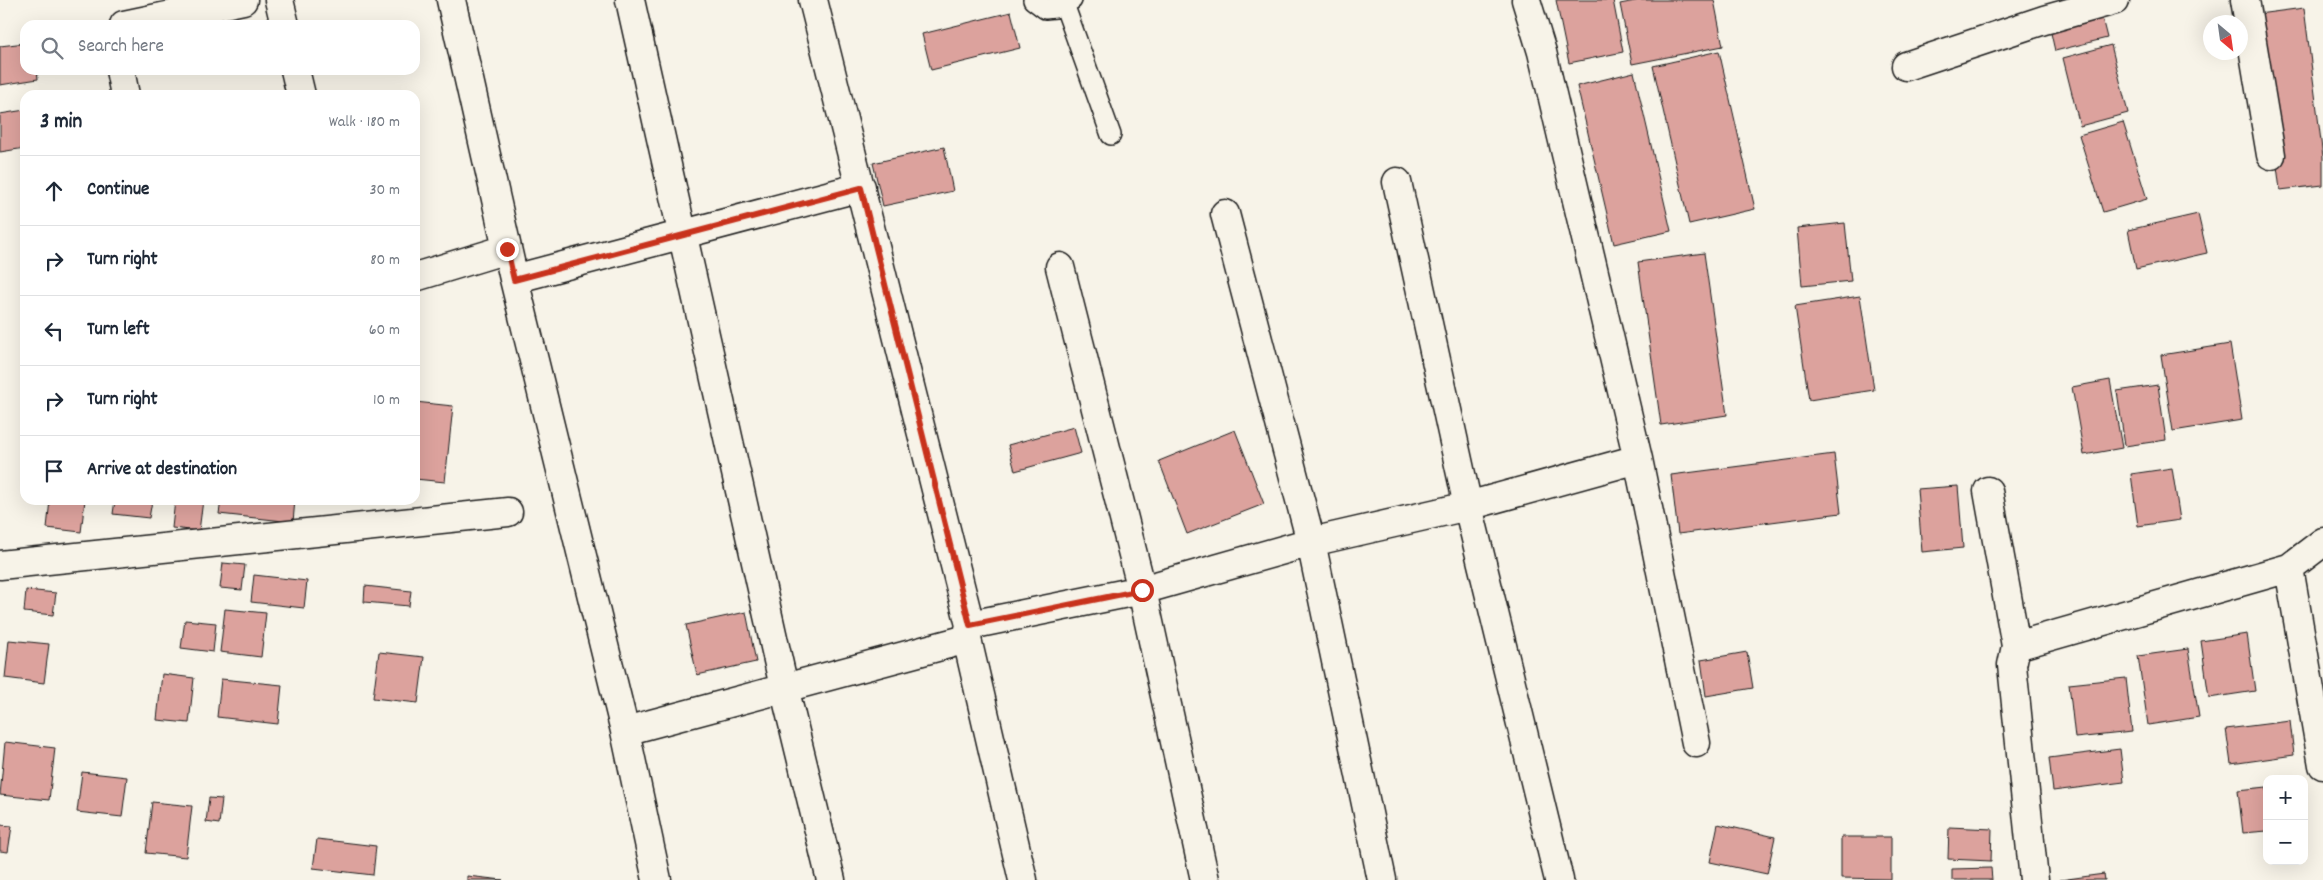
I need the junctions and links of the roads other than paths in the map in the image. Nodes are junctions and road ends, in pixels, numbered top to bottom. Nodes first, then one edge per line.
1 (243, 0) edge
2 (279, 0) edge
3 (451, 0) edge
4 (630, 0) edge
5 (813, 0) edge
6 (1033, 0) edge
7 (1526, 0) edge
8 (2115, 0) edge
9 (2245, 0) edge
10 (1068, 2) edge
11 (148, 20) edge
12 (284, 20) edge
13 (1906, 66) dead end
14 (121, 75) edge
15 (296, 75) edge
16 (123, 90) edge
17 (300, 90) edge
18 (1111, 136) dead end
19 (2271, 155) dead end
20 (1397, 182) dead end
21 (861, 188) junction
22 (1225, 214) dead end
23 (685, 234) junction
24 (507, 249) junction
25 (1060, 267) dead end
26 (420, 275) edge
27 (514, 280) junction
28 (1638, 460) junction
29 (1988, 491) dead end
30 (1468, 506) junction
31 (508, 512) dead end
32 (1311, 542) junction
33 (2323, 542) edge
34 (0, 565) edge
35 (2289, 568) junction
36 (1142, 590) junction
37 (968, 632) junction
38 (2016, 646) junction
39 (784, 687) junction
40 (625, 731) junction
41 (1696, 743) dead end
42 (2323, 766) edge
43 (657, 880) edge
44 (831, 880) edge
45 (1023, 880) edge
46 (1205, 880) edge
47 (1382, 880) edge
48 (1559, 880) edge
49 (2034, 880) edge

1 - 11 street
2 - 12 street
3 - 24 street
4 - 23 street
5 - 21 street
6 - 10 lane
7 - 28 street
8 - 13 street
9 - 19 street
10 - 18 lane
14 - 16 street
15 - 17 street
20 - 30 street
21 - 23 street
21 - 37 street
22 - 32 street
23 - 27 street
23 - 39 street
24 - 26 street
24 - 27 street
25 - 36 street
27 - 40 street
28 - 30 street
28 - 41 street
29 - 38 street
30 - 32 street
30 - 48 street
31 - 34 street
32 - 36 street
32 - 47 street
33 - 35 street
35 - 38 street
35 - 42 street
36 - 37 street
36 - 46 street
37 - 39 street
37 - 45 street
38 - 49 street
39 - 40 street
39 - 44 street
40 - 43 street

